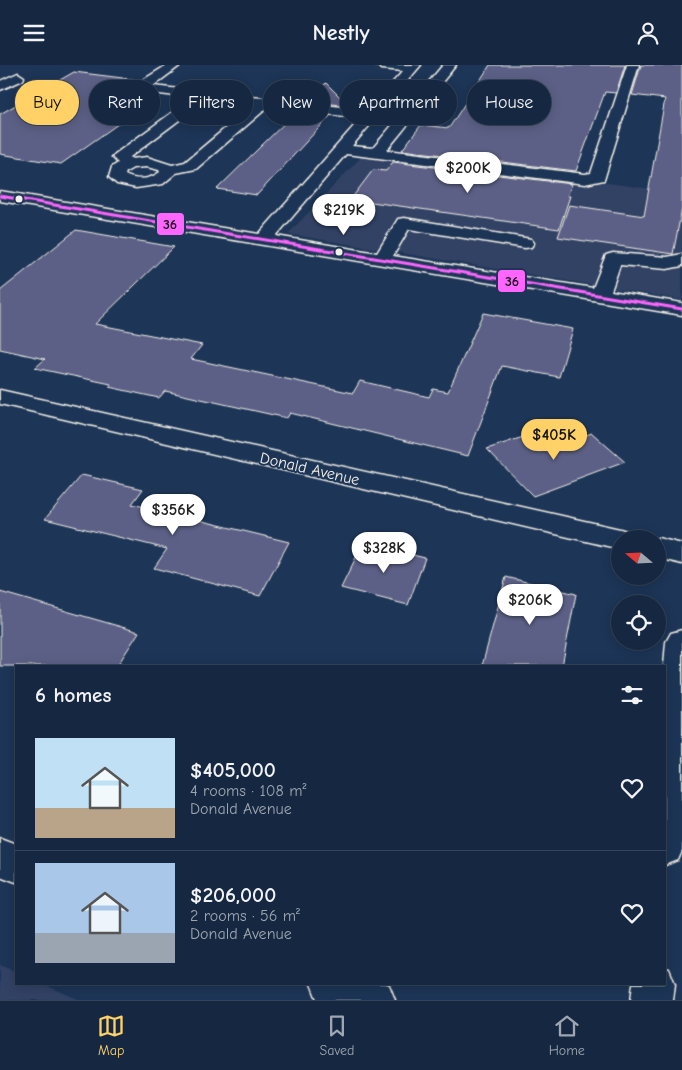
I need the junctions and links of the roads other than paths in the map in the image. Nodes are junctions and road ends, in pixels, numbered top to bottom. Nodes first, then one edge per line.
1 (175, 65) edge
2 (382, 65) edge
3 (450, 65) edge
4 (633, 65) edge
5 (414, 67) edge
6 (18, 77) dead end
7 (402, 80) edge
8 (0, 86) edge
9 (170, 92) edge
10 (253, 103) edge
11 (263, 104) joint
12 (170, 120) edge
13 (362, 125) edge
14 (342, 149) junction
15 (377, 153) junction
16 (130, 165) junction
17 (168, 170) junction
18 (128, 182) junction
19 (0, 195) edge
20 (90, 211) junction
21 (264, 239) junction
22 (525, 243) dead end
23 (382, 259) junction
24 (682, 260) edge
25 (600, 295) junction
26 (682, 309) edge
27 (0, 397) edge
28 (611, 537) edge
29 (666, 550) edge
30 (682, 554) edge
31 (682, 642) edge
32 (666, 835) edge
33 (0, 857) edge
34 (15, 863) edge
35 (335, 985) edge
36 (654, 985) edge
37 (374, 1000) edge
38 (652, 1000) edge

1 - 9 street
2 - 5 street
3 - 15 street
4 - 15 street
5 - 7 street
6 - 8 street
10 - 11 street
11 - 17 street
12 - 16 street
13 - 14 street
14 - 15 street
14 - 21 street
16 - 17 street
16 - 18 street
17 - 18 street
18 - 20 street
19 - 20 street
20 - 21 street
21 - 23 street
22 - 23 street
23 - 25 street
24 - 25 street
25 - 26 street
27 - 28 street, Donald Avenue
29 - 30 street
31 - 32 street
33 - 34 street
35 - 37 street
36 - 38 street

